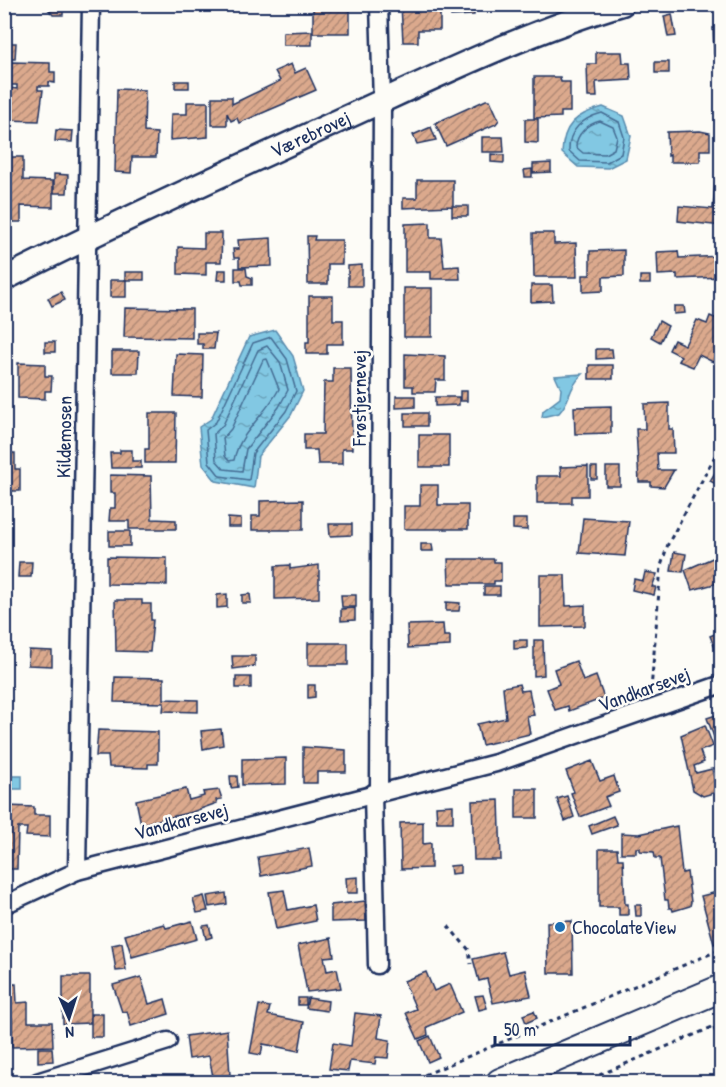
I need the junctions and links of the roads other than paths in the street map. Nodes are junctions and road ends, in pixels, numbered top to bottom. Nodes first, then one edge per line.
1 (91, 4) edge
2 (380, 4) edge
3 (622, 4) edge
4 (382, 102) junction
5 (87, 236) junction
6 (4, 279) edge
7 (722, 684) edge
8 (376, 792) junction
9 (77, 871) junction
10 (4, 905) edge
11 (377, 965) dead end
12 (722, 988) edge
13 (168, 1041) dead end
14 (37, 1083) edge
15 (500, 1083) edge

1 - 5 street, Kildemosen
2 - 4 street, Frøstjernevej
3 - 4 street, Værebrovej
4 - 5 street, Værebrovej
4 - 8 street, Frøstjernevej
5 - 6 street, Værebrovej
5 - 9 street, Kildemosen
7 - 8 street, Vandkarsevej
8 - 9 street, Vandkarsevej
8 - 11 street
9 - 10 street, Vandkarsevej
12 - 15 main road
13 - 14 street

